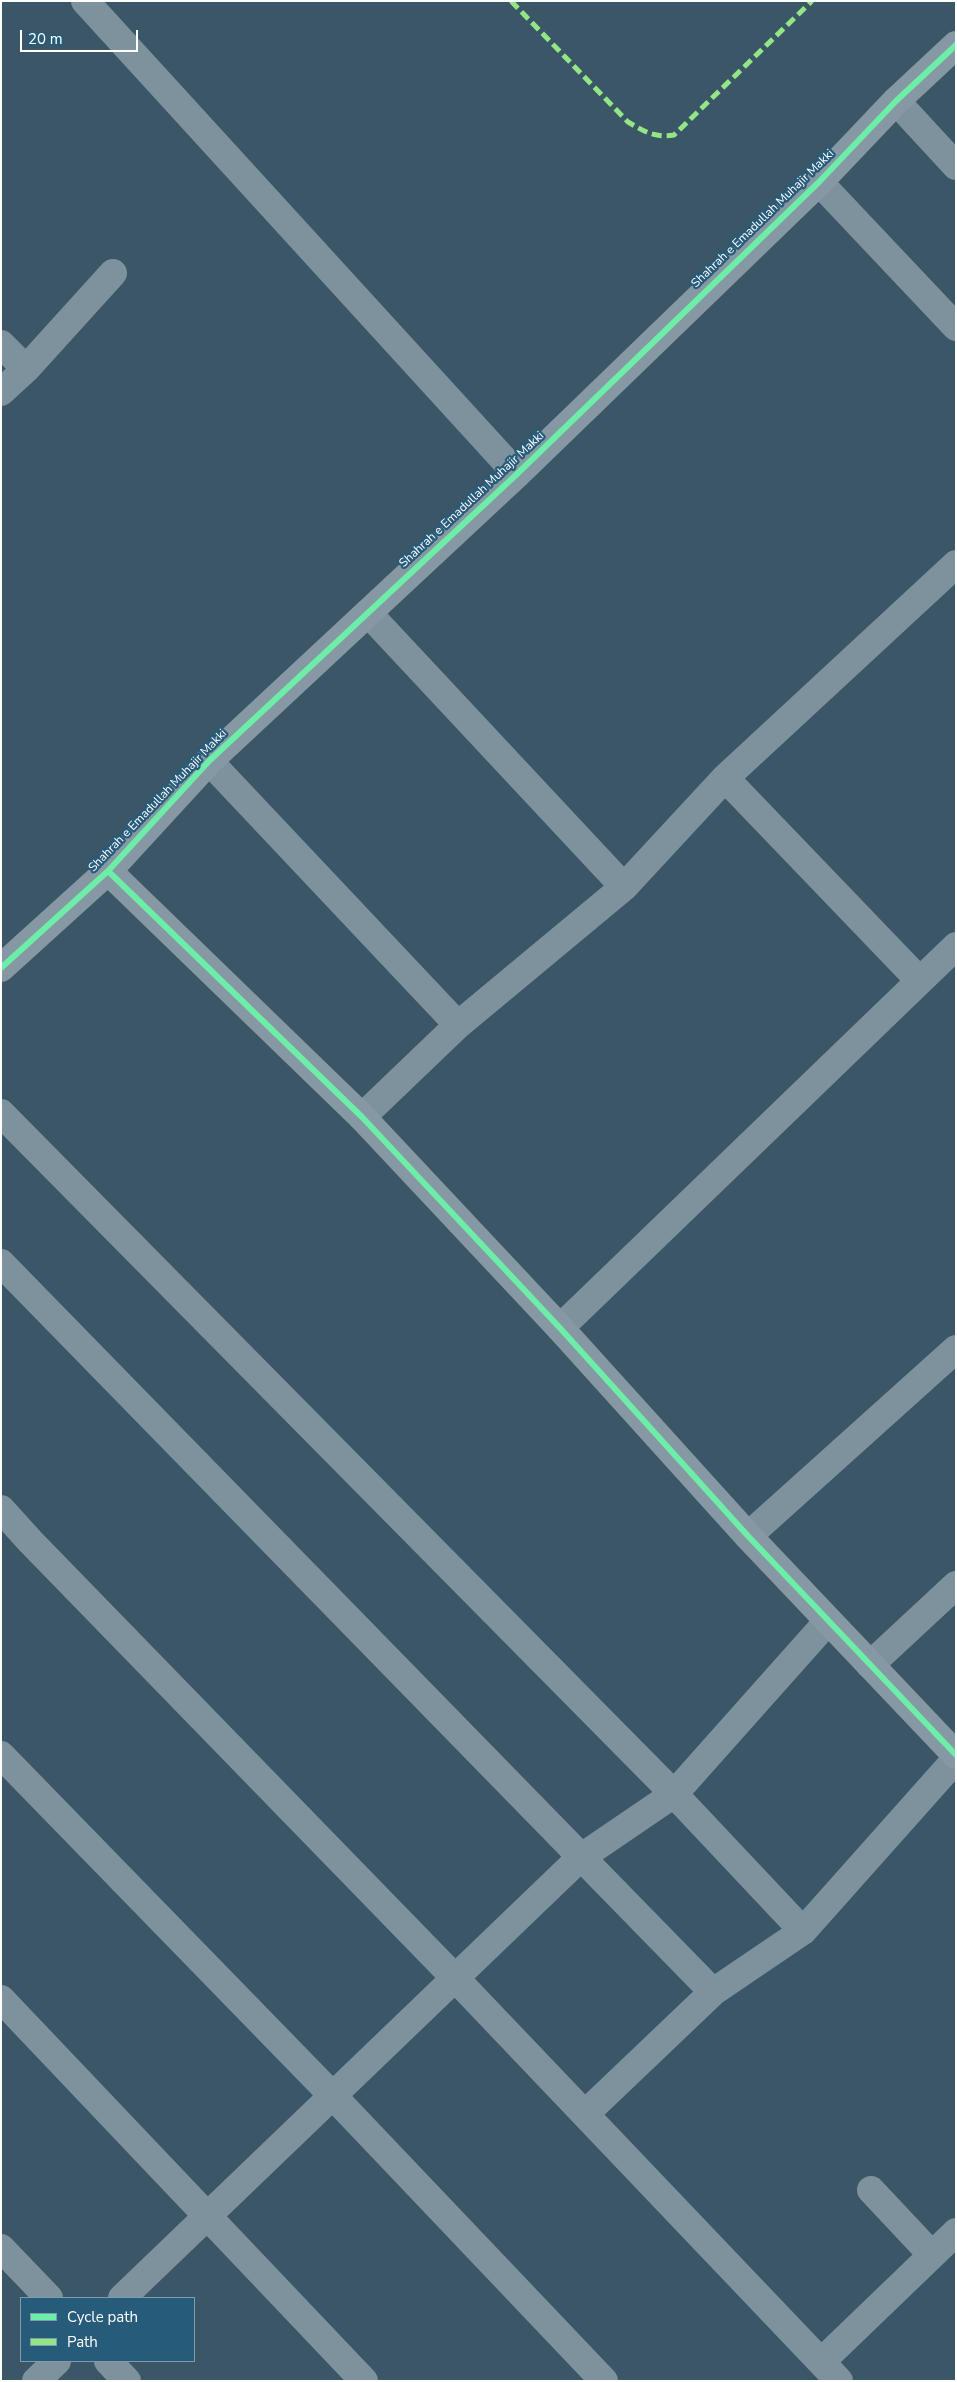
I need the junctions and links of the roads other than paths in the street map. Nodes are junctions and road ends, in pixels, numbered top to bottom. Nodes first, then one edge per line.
1 (85, 1) edge
2 (956, 45) edge
3 (896, 101) junction
4 (956, 166) edge
5 (819, 182) junction
6 (113, 273) dead end
7 (956, 327) edge
8 (1, 344) edge
9 (26, 369) junction
10 (1, 392) edge
11 (517, 474) junction
12 (956, 564) edge
13 (368, 613) junction
14 (209, 761) junction
15 (725, 778) junction
16 (108, 871) junction
17 (624, 887) junction
18 (956, 946) edge
19 (1, 968) edge
20 (919, 980) junction
21 (458, 1025) junction
22 (1, 1113) edge
23 (362, 1118) junction
24 (1, 1263) edge
25 (560, 1328) junction
26 (956, 1349) edge
27 (1, 1509) edge
28 (748, 1536) junction
29 (956, 1585) edge
30 (828, 1621) junction
31 (870, 1665) junction
32 (1, 1754) edge
33 (956, 1755) edge
34 (956, 1759) edge
35 (674, 1794) junction
36 (580, 1858) junction
37 (804, 1931) junction
38 (455, 1978) junction
39 (713, 1992) junction
40 (1, 1999) edge
41 (333, 2096) junction
42 (585, 2114) junction
43 (871, 2190) dead end
44 (208, 2216) junction
45 (956, 2232) edge
46 (1, 2248) edge
47 (932, 2255) junction
48 (48, 2297) edge
49 (123, 2297) edge
50 (56, 2362) edge
51 (109, 2362) edge
52 (830, 2371) edge
53 (36, 2381) edge
54 (127, 2381) edge
55 (364, 2381) edge
56 (604, 2381) edge

1 - 11 street
2 - 3 street, Shahrah e Emadullah Muhajir Makki
3 - 4 street
3 - 5 street, Shahrah e Emadullah Muhajir Makki
5 - 7 street
5 - 11 street, Shahrah e Emadullah Muhajir Makki
6 - 9 street
8 - 9 street
9 - 10 street
11 - 13 street, Shahrah e Emadullah Muhajir Makki
12 - 15 street
13 - 14 street, Shahrah e Emadullah Muhajir Makki
13 - 17 street
14 - 16 street, Shahrah e Emadullah Muhajir Makki
14 - 21 street
15 - 17 street
15 - 20 street
16 - 19 street, Shahrah e Emadullah Muhajir Makki
16 - 23 street
17 - 21 street
18 - 20 street
20 - 25 street
21 - 23 street
22 - 35 street
23 - 25 street
24 - 36 street
25 - 28 street
26 - 28 street
27 - 38 street
28 - 30 street
29 - 31 street
30 - 31 street
30 - 35 street
31 - 33 street
32 - 41 street
34 - 37 street
35 - 36 street
35 - 37 street
36 - 38 street
36 - 39 street
37 - 39 street
38 - 41 street
38 - 42 street
39 - 42 street
40 - 44 street
41 - 44 street
41 - 56 street
42 - 52 street
43 - 47 street
44 - 49 street
44 - 55 street
45 - 47 street
46 - 48 street
47 - 52 street
50 - 53 street
51 - 54 street

